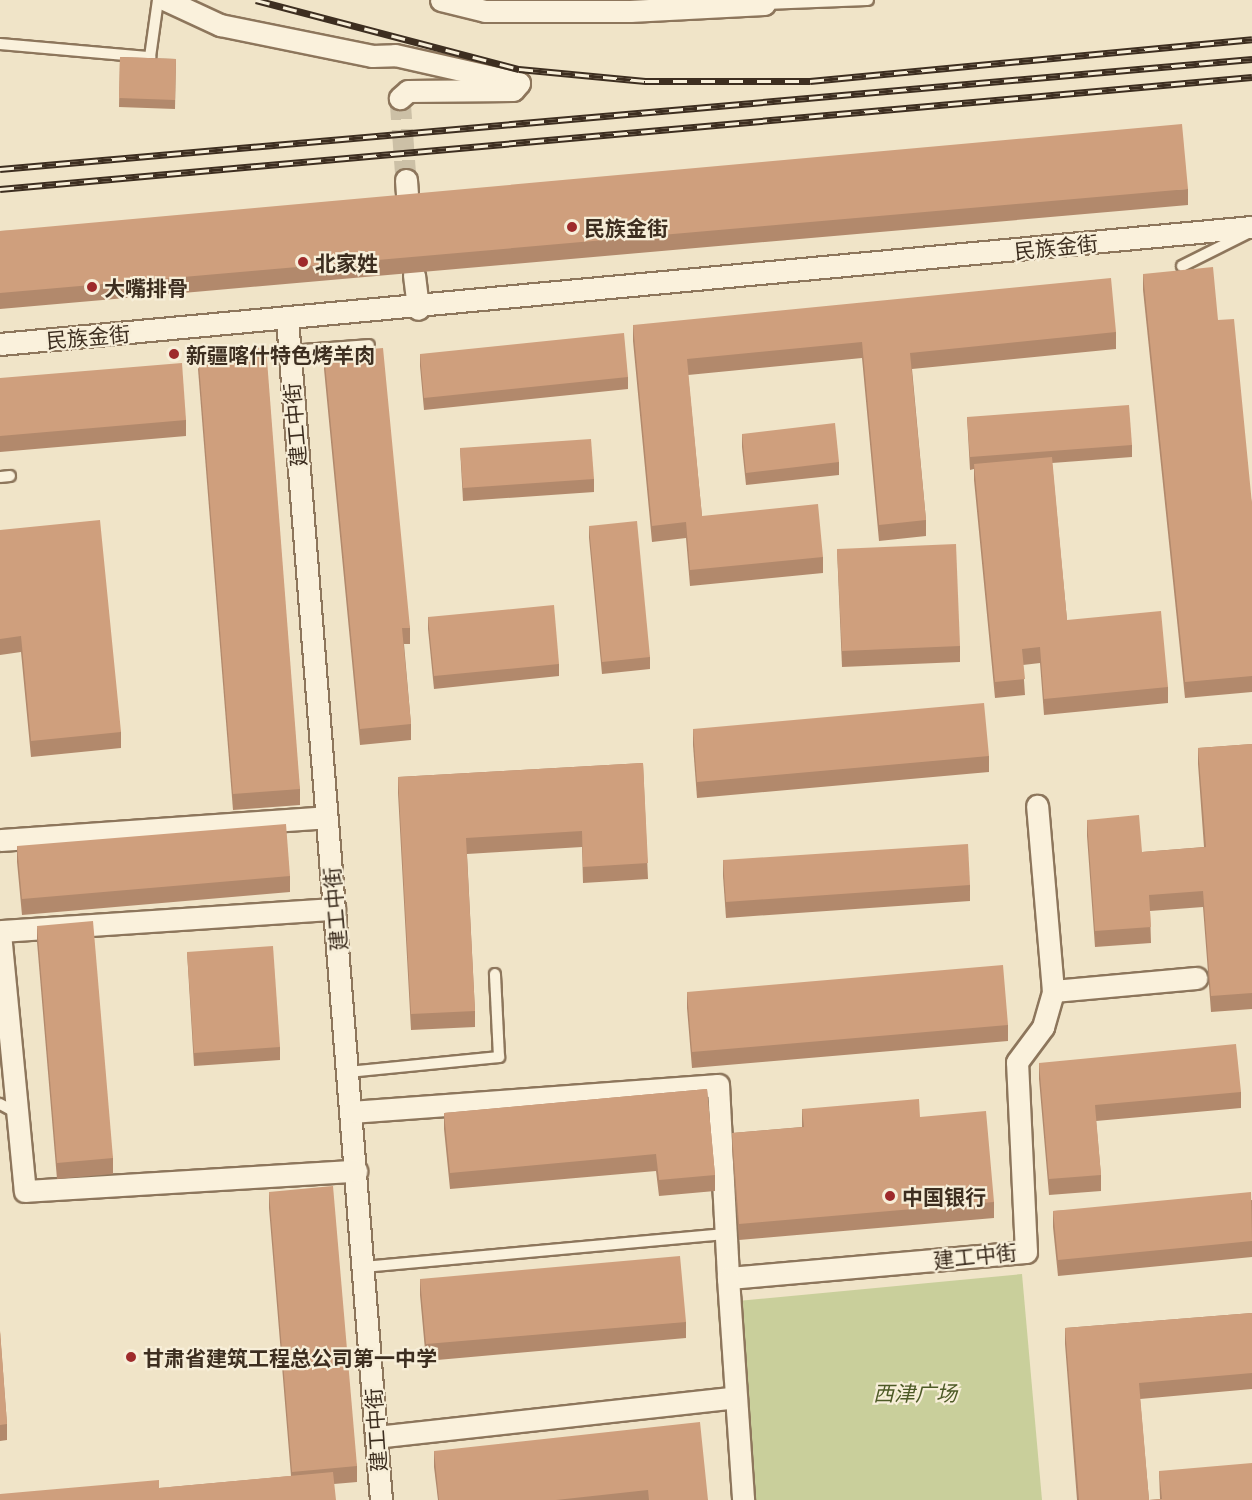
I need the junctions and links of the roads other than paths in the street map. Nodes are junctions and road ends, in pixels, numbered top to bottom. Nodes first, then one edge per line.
1 (158, 0) edge
2 (166, 0) edge
3 (441, 0) edge
4 (868, 0) edge
5 (764, 2) edge
6 (0, 44) edge
7 (400, 98) dead end
8 (406, 180) tunnel mouth
9 (408, 208) edge
10 (1252, 229) edge
11 (1182, 266) dead end
12 (414, 275) edge
13 (418, 309) junction
14 (287, 319) junction
15 (0, 344) edge
16 (369, 345) dead end
17 (288, 351) junction
18 (1037, 806) dead end
19 (326, 817) junction
20 (0, 840) edge
21 (334, 909) junction
22 (0, 932) edge
23 (495, 974) dead end
24 (1197, 978) dead end
25 (1053, 991) junction
26 (348, 1072) junction
27 (9, 1109) edge
28 (351, 1112) junction
29 (356, 1172) junction
30 (726, 1234) junction
31 (363, 1267) junction
32 (728, 1278) junction
33 (736, 1397) junction
34 (376, 1437) junction
35 (381, 1500) edge
36 (743, 1500) edge

1 - 6 lane
2 - 7 street
3 - 5 street
4 - 5 lane
8 - 9 street
10 - 11 lane
10 - 13 street, 民族金街
12 - 13 street
13 - 14 street, 民族金街
14 - 15 street, 民族金街
14 - 17 street, 建工中街
16 - 17 lane
17 - 19 street, 建工中街
18 - 25 street, 建工中街
19 - 20 street
19 - 21 street, 建工中街
21 - 22 street
21 - 26 street, 建工中街
22 - 27 street
23 - 26 lane
24 - 25 street
25 - 32 street, 建工中街
26 - 28 street, 建工中街
27 - 29 street
28 - 29 street, 建工中街
28 - 30 street
29 - 31 street, 建工中街
30 - 31 lane
30 - 32 street
31 - 34 street, 建工中街
32 - 33 street
33 - 34 street
33 - 36 street
34 - 35 street, 建工中街

